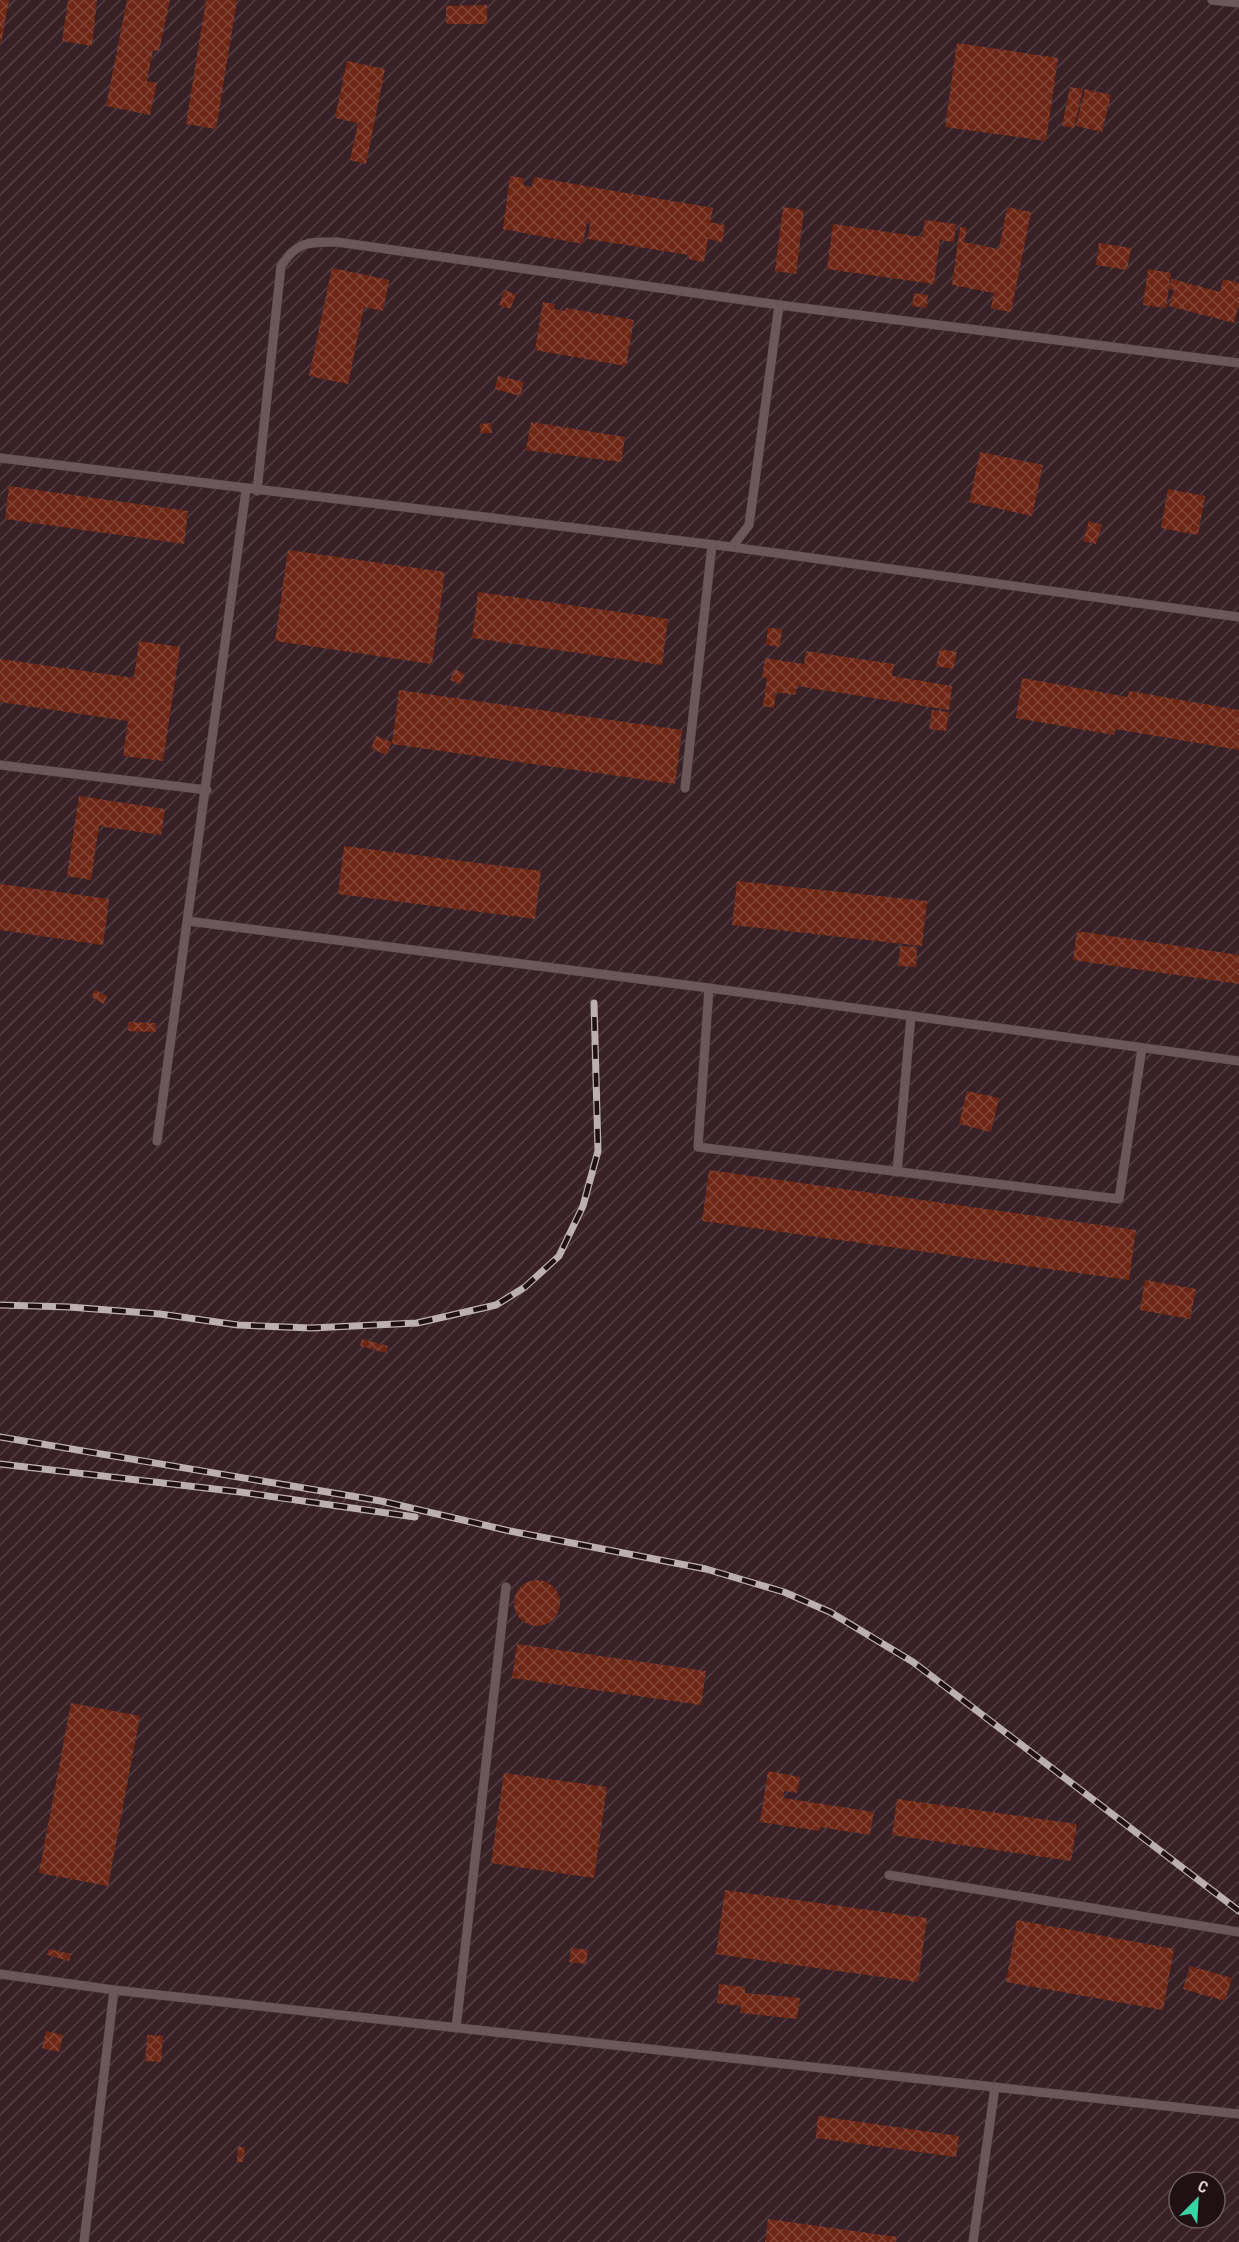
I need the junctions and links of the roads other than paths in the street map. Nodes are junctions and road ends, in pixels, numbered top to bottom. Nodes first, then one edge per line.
1 (1212, 0) edge
2 (1239, 3) edge
3 (779, 305) junction
4 (1239, 363) edge
5 (0, 458) edge
6 (246, 490) junction
7 (257, 491) junction
8 (712, 545) junction
9 (732, 547) junction
10 (1239, 617) edge
11 (0, 765) edge
12 (685, 788) dead end
13 (207, 790) junction
14 (188, 921) junction
15 (709, 988) junction
16 (911, 1016) junction
17 (1142, 1048) junction
18 (1239, 1061) edge
19 (157, 1141) dead end
20 (897, 1172) junction
21 (506, 1587) dead end
22 (889, 1875) dead end
23 (1239, 1932) edge
24 (0, 1974) edge
25 (114, 1990) junction
26 (456, 2028) junction
27 (995, 2087) junction
28 (1239, 2114) edge
29 (84, 2242) edge
30 (973, 2242) edge

1 - 2 lane
3 - 4 lane
3 - 7 lane
3 - 9 lane
5 - 6 lane
6 - 7 lane
6 - 13 lane
7 - 8 lane
8 - 9 lane
8 - 12 lane
9 - 10 lane
11 - 13 lane
13 - 14 lane
14 - 15 lane
14 - 19 lane
15 - 16 lane
15 - 20 lane
16 - 17 lane
16 - 20 lane
17 - 18 lane
17 - 20 lane
21 - 26 lane
22 - 23 lane
24 - 25 lane
25 - 26 lane
25 - 29 lane
26 - 27 lane
27 - 28 lane
27 - 30 lane

